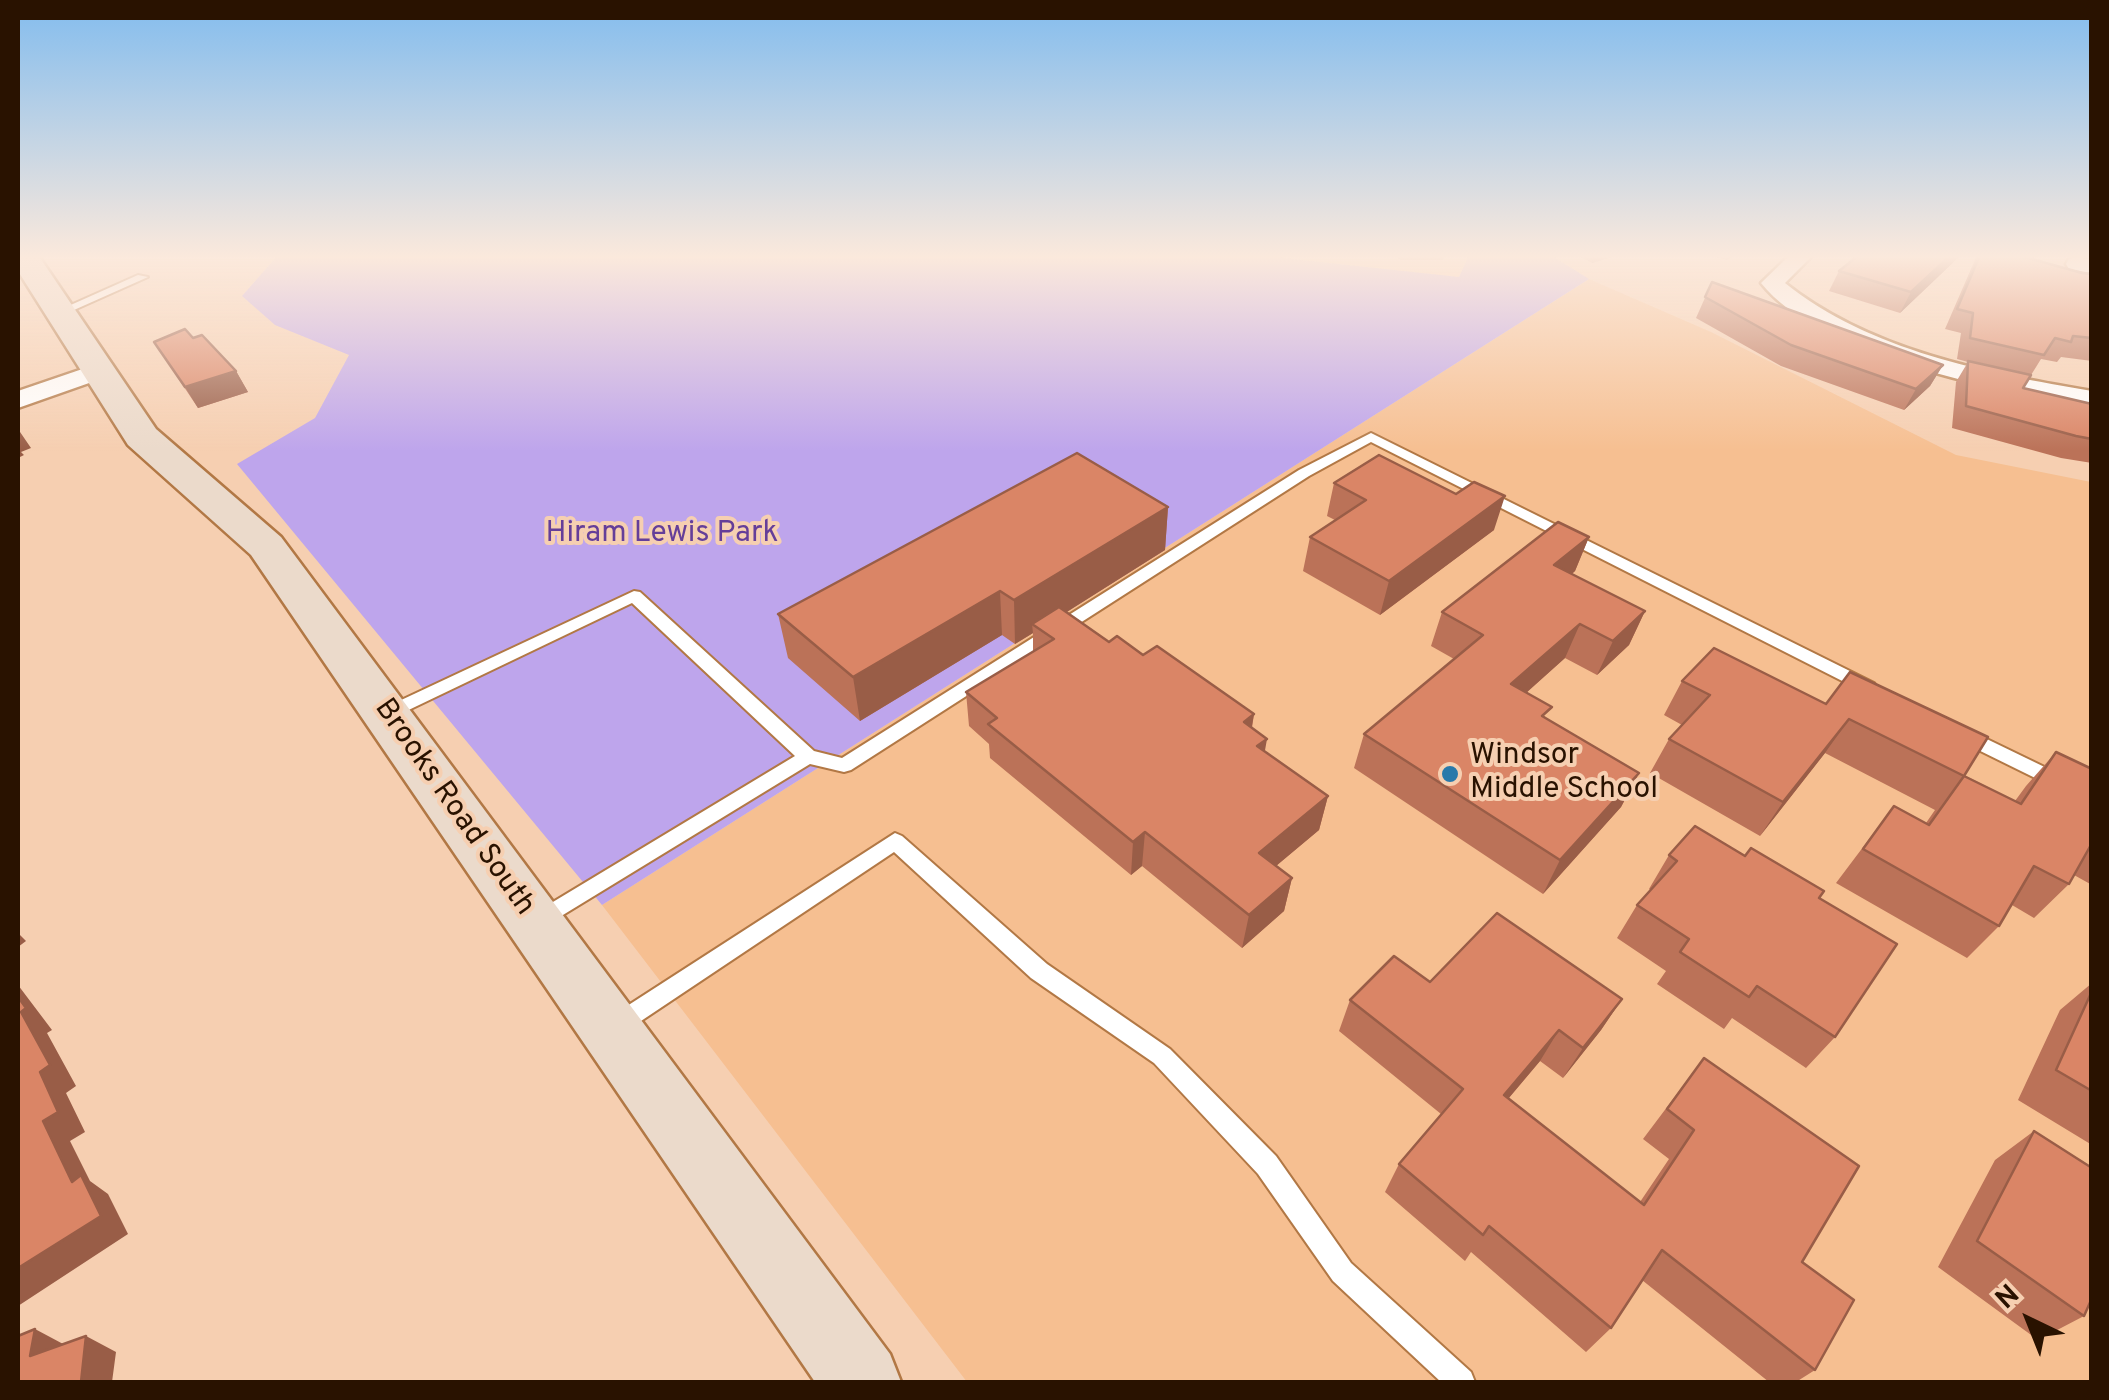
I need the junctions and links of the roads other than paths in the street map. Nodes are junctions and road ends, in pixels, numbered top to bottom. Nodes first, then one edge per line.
1 (66, 320) edge
2 (1829, 320) edge
3 (100, 372) junction
4 (18, 400) edge
5 (2092, 400) edge
6 (1880, 693) edge
7 (386, 714) junction
8 (1951, 728) edge
9 (808, 758) junction
10 (2092, 799) edge
11 (535, 923) junction
12 (610, 1029) junction
13 (862, 1382) edge
14 (1461, 1382) edge

1 - 3 street, Brooks Road South
2 - 5 street
3 - 4 street
3 - 7 street, Brooks Road South
6 - 9 lane
7 - 9 lane
7 - 11 street, Brooks Road South
8 - 10 lane
9 - 11 lane
11 - 12 street, Brooks Road South
12 - 13 street, Brooks Road South
12 - 14 lane

